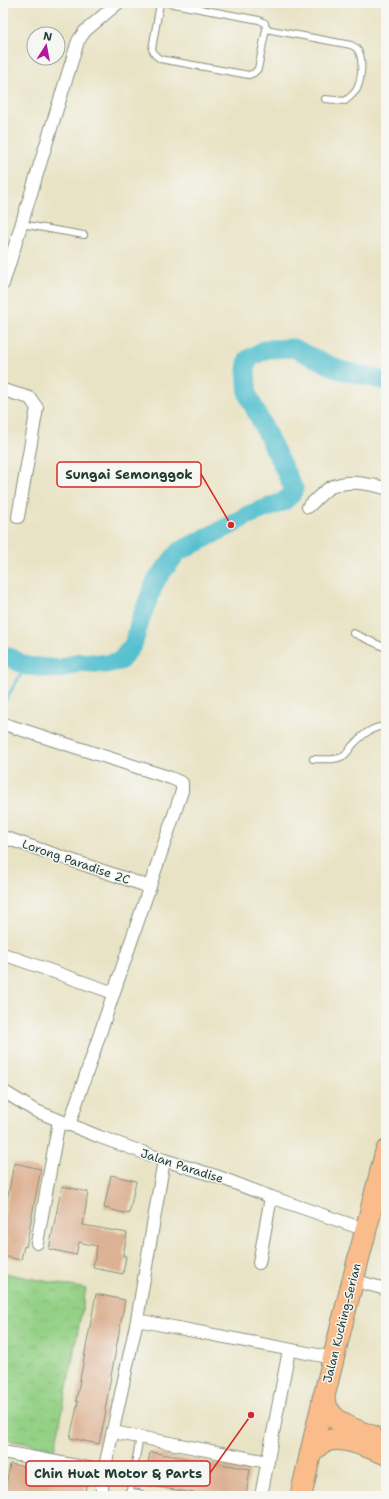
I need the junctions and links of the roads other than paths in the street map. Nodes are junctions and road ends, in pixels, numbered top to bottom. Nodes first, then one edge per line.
1 (118, 3) edge
2 (160, 3) edge
3 (168, 3) edge
4 (266, 30) junction
5 (325, 99) dead end
6 (21, 224) junction
7 (84, 235) dead end
8 (3, 284) edge
9 (3, 390) edge
10 (386, 488) edge
11 (308, 507) dead end
12 (18, 518) dead end
13 (353, 633) dead end
14 (386, 648) edge
15 (4, 724) edge
16 (386, 726) edge
17 (313, 759) dead end
18 (3, 836) edge
19 (150, 887) junction
20 (3, 954) edge
21 (114, 993) junction
22 (4, 1093) edge
23 (64, 1123) junction
24 (386, 1151) edge
25 (164, 1160) junction
26 (271, 1197) junction
27 (366, 1230) junction
28 (37, 1243) dead end
29 (259, 1263) dead end
30 (352, 1280) junction
31 (385, 1286) edge
32 (137, 1320) junction
33 (289, 1350) junction
34 (333, 1358) junction
35 (323, 1398) junction
36 (113, 1432) junction
37 (140, 1437) junction
38 (386, 1441) edge
39 (3, 1452) edge
40 (311, 1453) junction
41 (386, 1454) edge
42 (268, 1462) junction
43 (104, 1471) junction
44 (134, 1495) edge
45 (100, 1496) edge
46 (261, 1496) edge
47 (301, 1496) edge

1 - 6 street
2 - 4 lane
3 - 4 lane
4 - 5 lane
6 - 7 lane
6 - 8 street
9 - 12 street
10 - 11 street
13 - 14 lane
15 - 19 street
16 - 17 lane
18 - 19 street, Lorong Paradise 2C
19 - 21 street
20 - 21 street
21 - 23 street
22 - 23 street, Jalan Paradise
23 - 25 street, Jalan Paradise
23 - 28 street
24 - 27 highway, Jalan Kuching-Serian
25 - 26 street, Jalan Paradise
25 - 32 street
26 - 27 street, Jalan Paradise
26 - 29 street
27 - 30 highway, Jalan Kuching-Serian
30 - 31 street
30 - 34 highway, Jalan Kuching-Serian
32 - 33 street
32 - 36 street
33 - 34 street
33 - 42 street
34 - 35 highway, Jalan Kuching-Serian
35 - 38 highway
35 - 40 highway, Jalan Kuching-Serian
36 - 37 street
36 - 43 street
37 - 42 street
37 - 44 lane
39 - 43 street
40 - 41 highway
40 - 47 highway, Jalan Kuching-Serian
42 - 46 street
43 - 45 street

